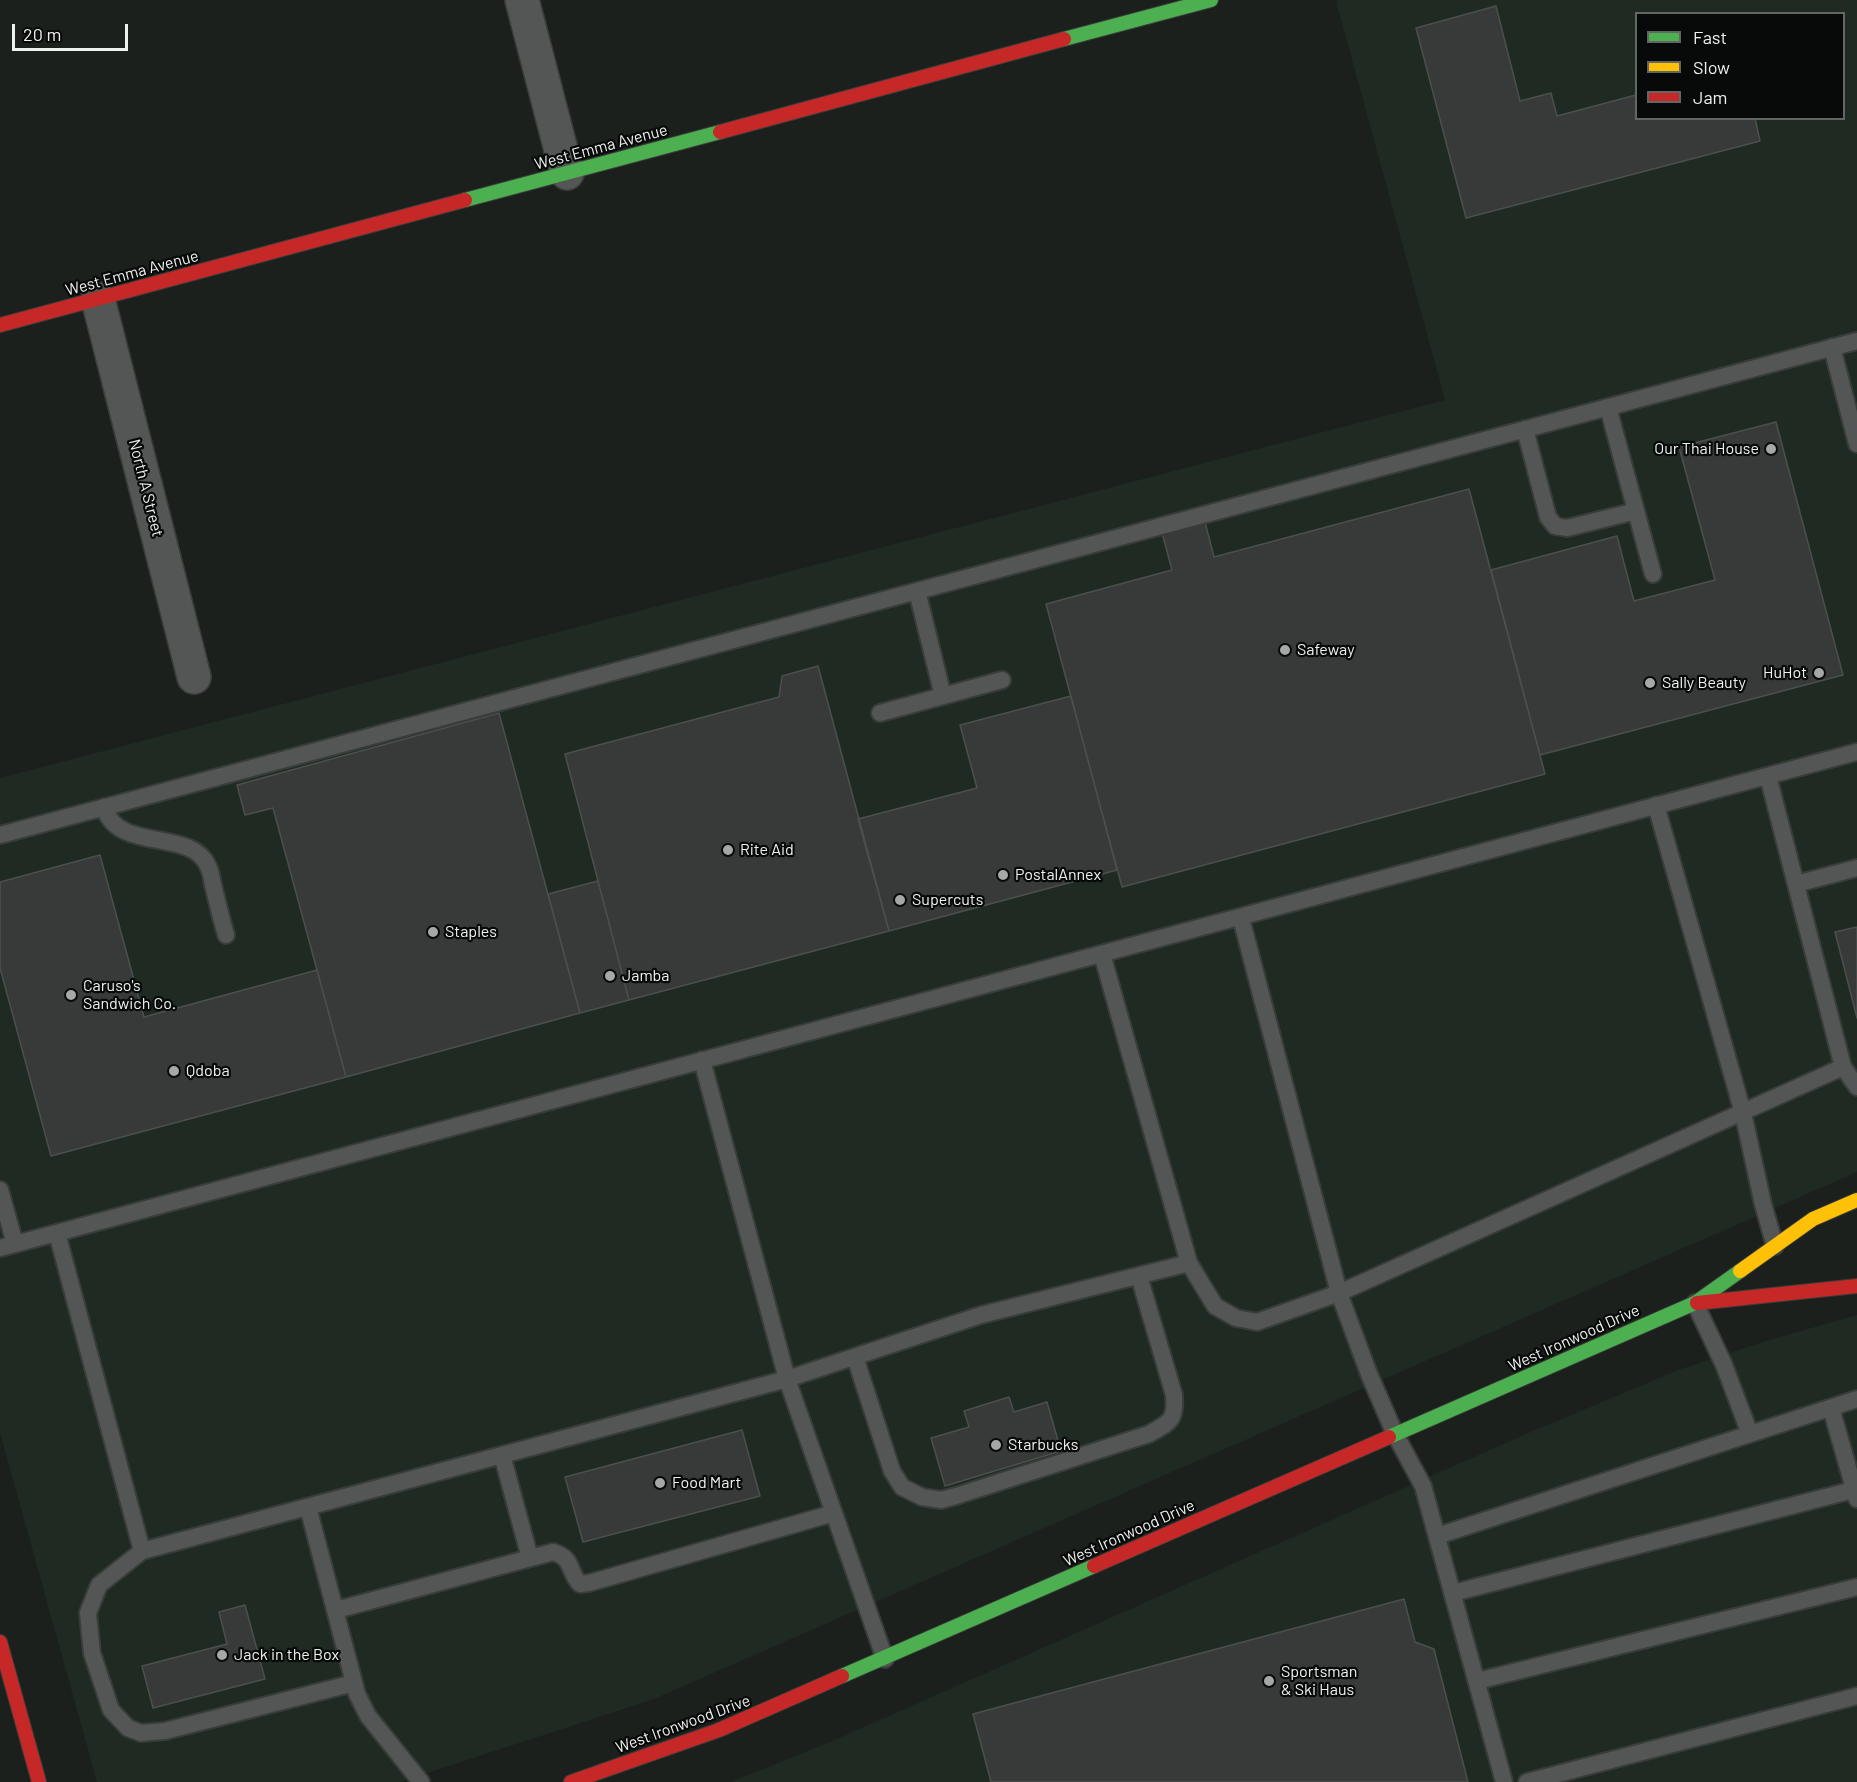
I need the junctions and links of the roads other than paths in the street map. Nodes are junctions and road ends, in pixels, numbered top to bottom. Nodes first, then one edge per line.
1 (522, 0) edge
2 (1211, 0) edge
3 (567, 173) junction
4 (98, 299) junction
5 (0, 325) edge
6 (1857, 341) edge
7 (1832, 347) junction
8 (1608, 407) junction
9 (1525, 429) junction
10 (1857, 444) edge
11 (1636, 511) junction
12 (1653, 574) dead end
13 (917, 591) junction
14 (194, 677) dead end
15 (1002, 680) dead end
16 (943, 696) junction
17 (880, 713) dead end
18 (1857, 752) edge
19 (1768, 776) junction
20 (1656, 805) junction
21 (104, 807) junction
22 (0, 835) edge
23 (1857, 868) edge
24 (1796, 884) junction
25 (1240, 918) junction
26 (225, 935) dead end
27 (1102, 954) junction
28 (702, 1060) junction
29 (1843, 1067) junction
30 (1857, 1087) edge
31 (1743, 1113) junction
32 (0, 1190) edge
33 (1857, 1200) edge
34 (57, 1233) junction
35 (8, 1246) edge
36 (1775, 1246) junction
37 (1189, 1263) junction
38 (1139, 1276) junction
39 (1857, 1286) edge
40 (1339, 1293) junction
41 (1695, 1303) junction
42 (855, 1357) junction
43 (787, 1379) junction
44 (1857, 1400) edge
45 (1831, 1408) junction
46 (1395, 1434) junction
47 (1750, 1434) junction
48 (502, 1455) junction
49 (1856, 1493) edge
50 (309, 1507) junction
51 (834, 1513) junction
52 (1437, 1536) junction
53 (142, 1551) junction
54 (530, 1558) junction
55 (1857, 1587) edge
56 (1453, 1593) junction
57 (336, 1610) junction
58 (0, 1642) edge
59 (885, 1659) junction
60 (1477, 1681) junction
61 (354, 1683) junction
62 (1857, 1696) edge
63 (8, 1698) edge
64 (39, 1782) edge
65 (421, 1782) edge
66 (571, 1782) edge
67 (1504, 1782) edge
68 (1527, 1782) edge

1 - 3 street
2 - 3 street, West Emma Avenue
3 - 4 street, West Emma Avenue
4 - 5 street, West Emma Avenue
4 - 14 street, North A Street
6 - 7 lane
7 - 8 lane
7 - 10 lane
8 - 9 lane
8 - 11 lane
9 - 11 lane
9 - 13 lane
11 - 12 lane
13 - 16 lane
13 - 21 lane
15 - 16 lane
16 - 17 lane
18 - 19 lane
19 - 20 lane
19 - 24 lane
20 - 25 lane
20 - 31 lane
21 - 22 lane
21 - 26 lane
23 - 24 lane
24 - 29 lane
25 - 27 lane
25 - 40 lane
27 - 28 lane
27 - 37 lane
28 - 34 lane
28 - 43 lane
29 - 30 lane
29 - 31 lane
31 - 36 lane
31 - 40 lane
32 - 35 lane
33 - 36 street, West Ironwood Drive
34 - 35 lane
34 - 53 lane
36 - 41 street, West Ironwood Drive
37 - 38 lane
37 - 40 lane
38 - 42 lane
38 - 42 lane
39 - 41 street, West Ironwood Drive
40 - 46 lane
41 - 46 street, West Ironwood Drive
41 - 47 lane
42 - 43 lane
43 - 48 lane
43 - 51 lane
44 - 45 lane
45 - 47 lane
45 - 49 lane
46 - 52 lane
46 - 59 street, West Ironwood Drive
47 - 52 lane
48 - 50 lane
48 - 54 lane
49 - 56 lane
50 - 53 lane
50 - 57 lane
51 - 54 lane
51 - 59 lane
52 - 56 lane
53 - 61 lane
54 - 57 lane
55 - 60 lane
56 - 60 lane
57 - 61 lane
58 - 63 street
59 - 66 street, West Ironwood Drive
60 - 67 lane
61 - 65 lane
62 - 68 lane
63 - 64 street

